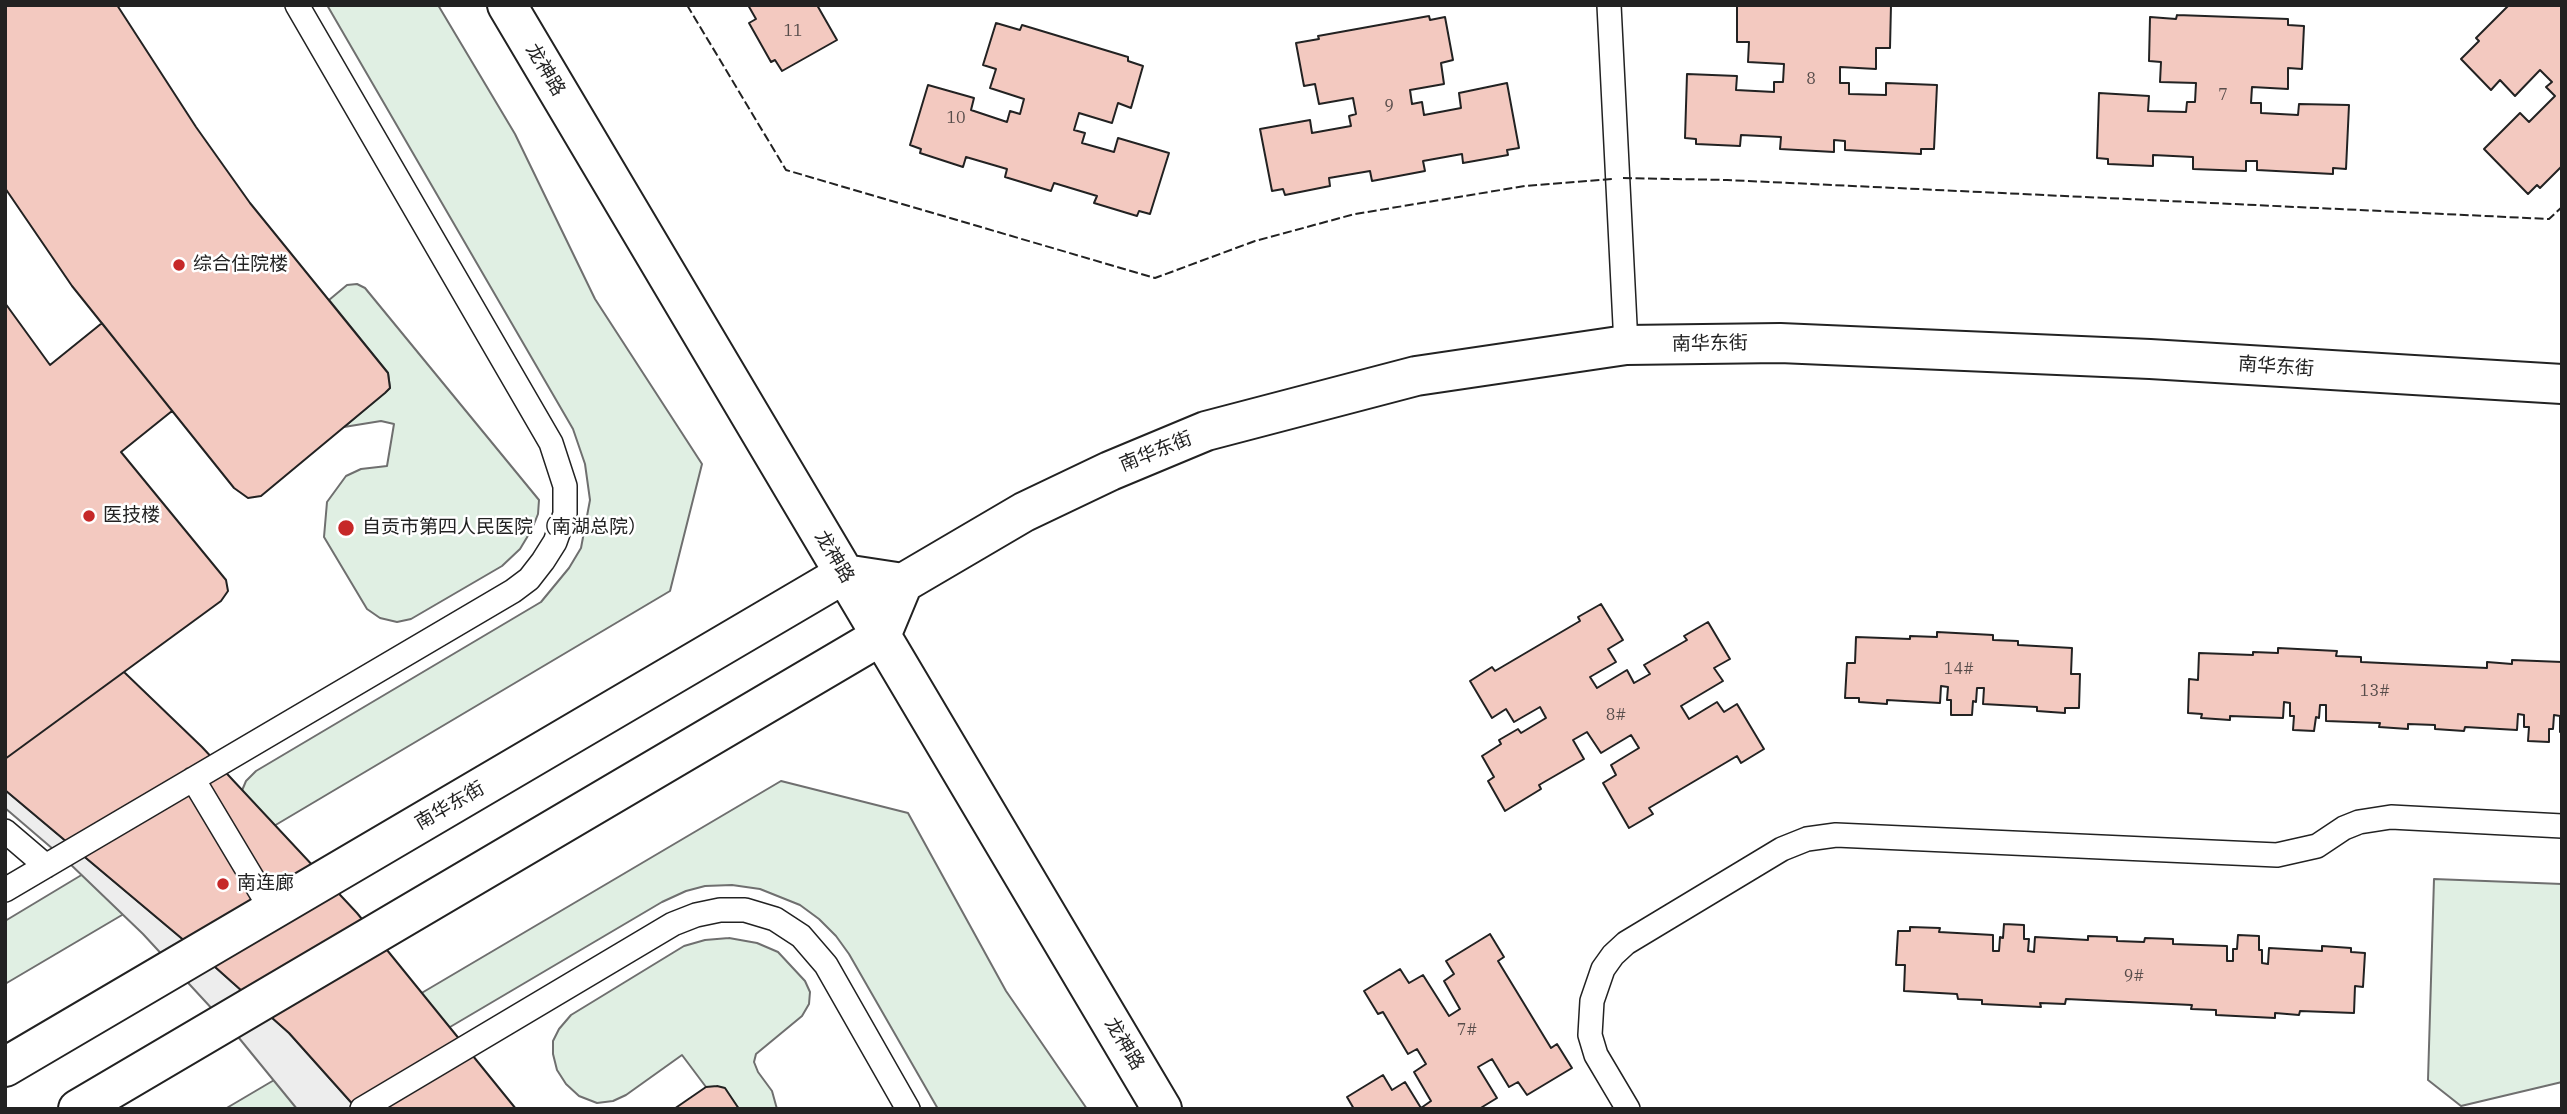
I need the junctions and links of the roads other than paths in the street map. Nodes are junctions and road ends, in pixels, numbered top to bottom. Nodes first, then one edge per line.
1 (298, 5) edge
2 (506, 5) edge
3 (1609, 5) edge
4 (1626, 345) junction
5 (2562, 384) edge
6 (844, 574) junction
7 (902, 583) junction
8 (881, 636) junction
9 (193, 779) junction
10 (2562, 827) edge
11 (5, 831) edge
12 (46, 866) junction
13 (5, 890) edge
14 (272, 911) junction
15 (5, 1067) edge
16 (78, 1109) edge
17 (362, 1109) edge
18 (908, 1109) edge
19 (1162, 1109) edge
20 (1628, 1109) edge

1 - 9 lane
2 - 6 street, 龙神路
3 - 4 lane
4 - 5 street, 南华东街
4 - 7 street, 南华东街
6 - 7 street
6 - 8 street, 龙神路
6 - 14 street, 南华东街
7 - 8 street
8 - 16 street
8 - 19 street, 龙神路
9 - 12 lane
9 - 14 lane
10 - 20 lane
11 - 12 lane
12 - 13 lane
14 - 15 street, 南华东街
17 - 18 lane

